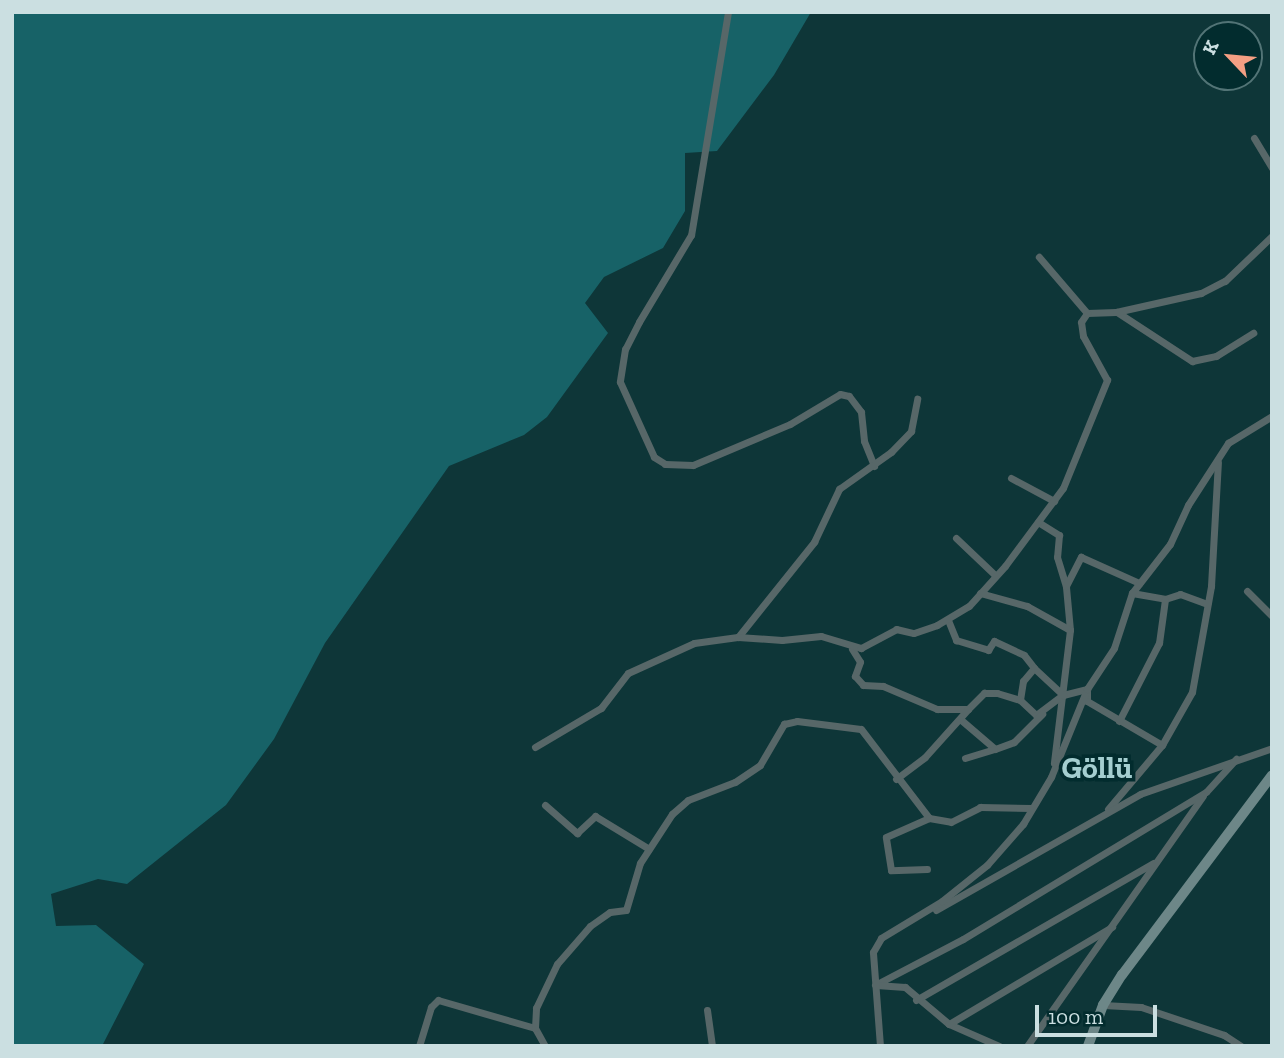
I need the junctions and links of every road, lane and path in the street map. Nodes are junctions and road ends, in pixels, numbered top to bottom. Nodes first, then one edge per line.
1 (728, 12) edge
2 (1254, 138) dead end
3 (1272, 168) edge
4 (1272, 236) edge
5 (1040, 257) dead end
6 (1116, 312) junction
7 (1087, 313) junction
8 (1253, 333) dead end
9 (917, 398) dead end
10 (1272, 416) edge
11 (1218, 460) junction
12 (874, 466) junction
13 (1011, 478) dead end
14 (1054, 500) junction
15 (1038, 522) junction
16 (957, 538) dead end
17 (995, 575) junction
18 (1139, 583) junction
19 (1066, 587) junction
20 (1247, 591) dead end
21 (980, 593) junction
22 (1132, 593) junction
23 (1165, 599) junction
24 (1207, 604) junction
25 (1272, 616) edge
26 (948, 620) junction
27 (1070, 630) junction
28 (738, 637) junction
29 (852, 649) junction
30 (1034, 668) junction
31 (1087, 689) junction
32 (1063, 695) junction
33 (1020, 700) junction
34 (968, 709) junction
35 (1042, 713) junction
36 (960, 719) junction
37 (1119, 721) junction
38 (1162, 745) junction
39 (535, 747) dead end
40 (1272, 748) edge
41 (995, 749) junction
42 (965, 758) dead end
43 (1236, 759) junction
44 (1272, 775) edge
45 (1051, 777) junction
46 (896, 779) junction
47 (1206, 792) junction
48 (545, 805) dead end
49 (1031, 808) junction
50 (1102, 814) junction
51 (929, 818) junction
52 (649, 849) junction
53 (1157, 861) junction
54 (927, 869) dead end
55 (921, 918) junction
56 (1113, 927) junction
57 (875, 985) junction
58 (916, 1000) junction
59 (1102, 1005) junction
60 (707, 1010) dead end
61 (949, 1024) junction
62 (535, 1028) junction
63 (419, 1046) edge
64 (545, 1046) edge
65 (712, 1046) edge
66 (880, 1046) edge
67 (999, 1046) edge
68 (1027, 1046) edge
69 (1088, 1046) edge
70 (1241, 1046) edge

1 - 12 street
2 - 3 street
4 - 6 street
5 - 7 street
6 - 7 street
6 - 8 street
7 - 14 street
9 - 12 street
10 - 11 street
11 - 18 street
11 - 24 street
12 - 28 street
13 - 14 street
14 - 15 street
15 - 17 street
15 - 19 street
16 - 17 street
17 - 21 street
18 - 19 street
18 - 22 street
19 - 27 street
20 - 25 street
21 - 26 street
21 - 27 street
22 - 23 street
22 - 31 street
23 - 24 street
23 - 37 street
24 - 38 street
26 - 29 street
26 - 30 street
27 - 32 street
28 - 29 street
28 - 39 street
29 - 34 street
30 - 32 street
30 - 33 street
31 - 32 street
31 - 37 street
31 - 45 street
32 - 35 street
32 - 45 street
33 - 34 street
33 - 35 street
34 - 36 street
35 - 41 street
36 - 41 street
36 - 46 street
37 - 38 street
38 - 50 street
40 - 43 street
41 - 42 street
43 - 47 street
43 - 50 street
44 - 59 street
45 - 49 street
46 - 51 street
46 - 52 street
47 - 53 street
47 - 57 street
48 - 52 street
49 - 51 street
49 - 55 street
50 - 55 street
51 - 54 street
52 - 62 street
53 - 56 street
53 - 58 street
55 - 57 street
56 - 61 street
56 - 68 street
57 - 58 street
57 - 66 street
58 - 61 street
59 - 69 street
59 - 70 street
60 - 65 street
61 - 67 street
62 - 63 street
62 - 64 street

